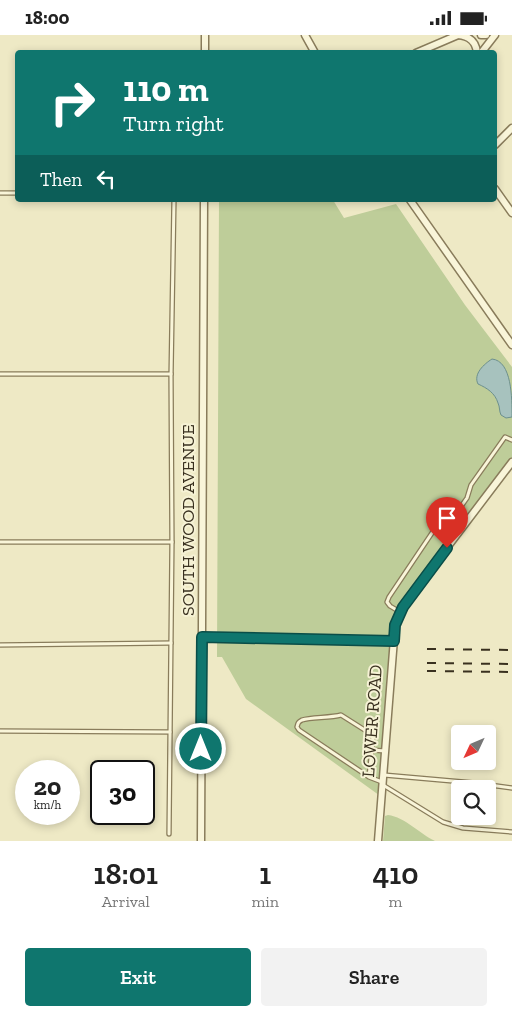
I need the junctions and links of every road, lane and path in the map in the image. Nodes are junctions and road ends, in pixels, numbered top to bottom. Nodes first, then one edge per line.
1 (206, 35) edge
2 (305, 35) edge
3 (458, 35) edge
4 (481, 35) edge
5 (486, 35) edge
6 (495, 35) edge
7 (205, 50) edge
8 (312, 50) edge
9 (423, 50) edge
10 (478, 50) edge
11 (482, 50) edge
12 (512, 128) edge
13 (497, 143) edge
14 (497, 192) edge
15 (0, 193) edge
16 (15, 193) edge
17 (174, 202) edge
18 (204, 202) edge
19 (411, 202) edge
20 (512, 213) edge
21 (511, 340) edge
22 (171, 374) junction
23 (0, 375) edge
24 (512, 440) edge
25 (512, 462) edge
26 (172, 541) junction
27 (0, 542) edge
28 (400, 613) junction
29 (202, 637) junction
30 (394, 641) junction
31 (171, 643) junction
32 (0, 645) edge
33 (0, 731) edge
34 (170, 731) junction
35 (372, 750) junction
36 (385, 751) junction
37 (383, 775) junction
38 (369, 777) junction
39 (383, 784) junction
40 (512, 788) edge
41 (512, 832) edge
42 (169, 834) dead end
43 (201, 841) edge
44 (378, 841) edge

1 - 7 street
2 - 8 street
3 - 9 street
3 - 10 street
4 - 5 street
6 - 11 street
12 - 13 street
14 - 20 street
15 - 16 lane
17 - 22 lane
18 - 29 street, SOUTH WOOD AVENUE
19 - 21 street
22 - 23 lane
22 - 26 lane
24 - 28 lane
25 - 28 street, LOWER ROAD
26 - 27 lane
26 - 31 lane
28 - 30 street, LOWER ROAD
29 - 30 lane
29 - 43 street, SOUTH WOOD AVENUE
30 - 36 street, LOWER ROAD
31 - 32 lane
31 - 34 lane
33 - 34 lane
34 - 42 lane
35 - 36 lane
35 - 38 lane
35 - 38 lane
36 - 37 street, LOWER ROAD
37 - 39 street, LOWER ROAD
37 - 40 lane
38 - 39 lane
39 - 41 lane
39 - 44 street, LOWER ROAD

